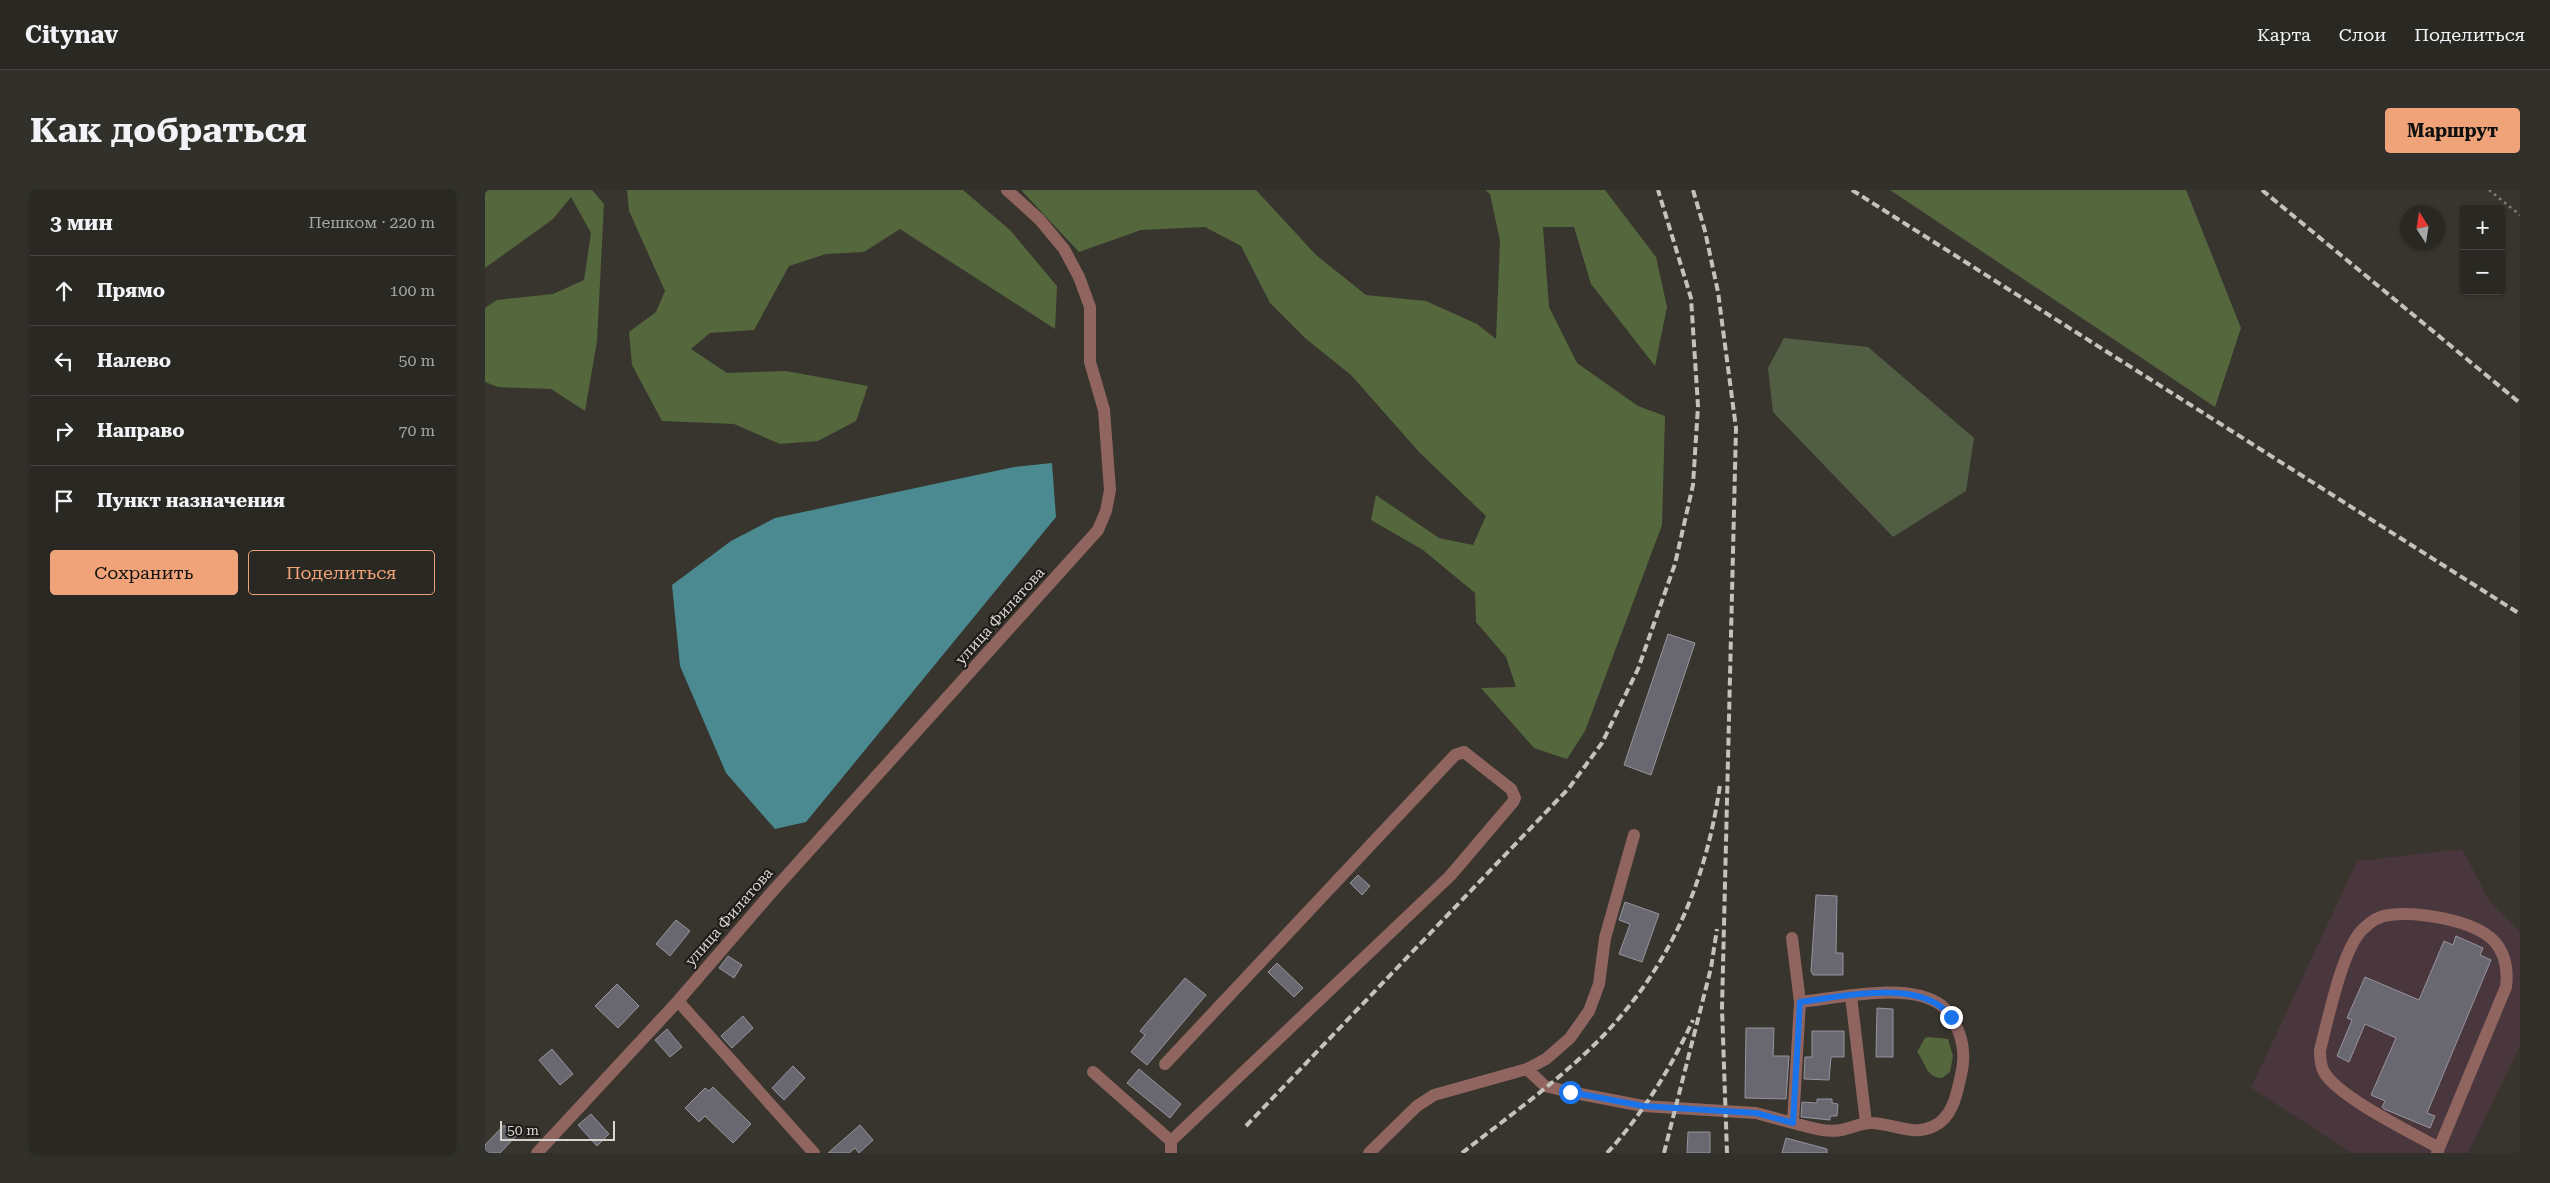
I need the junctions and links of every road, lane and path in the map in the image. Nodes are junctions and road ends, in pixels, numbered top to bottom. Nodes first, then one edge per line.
1 (1007, 190) edge
2 (2489, 190) edge
3 (2520, 215) edge
4 (1634, 835) dead end
5 (1791, 938) dead end
6 (1851, 996) junction
7 (678, 1001) junction
8 (1800, 1002) junction
9 (1165, 1064) dead end
10 (1527, 1069) junction
11 (1093, 1072) dead end
12 (1793, 1123) junction
13 (1866, 1123) junction
14 (1171, 1147) edge
15 (2438, 1150) edge
16 (537, 1153) edge
17 (814, 1153) edge
18 (1369, 1153) edge

1 - 7 street, улица Филатова
2 - 3 path
4 - 10 street
5 - 8 street
6 - 8 street
6 - 13 street
6 - 13 street
7 - 16 street, улица Филатова
7 - 17 street
8 - 12 street
9 - 14 street
10 - 12 street
10 - 18 street
11 - 14 street
12 - 13 street
15 - 15 street

